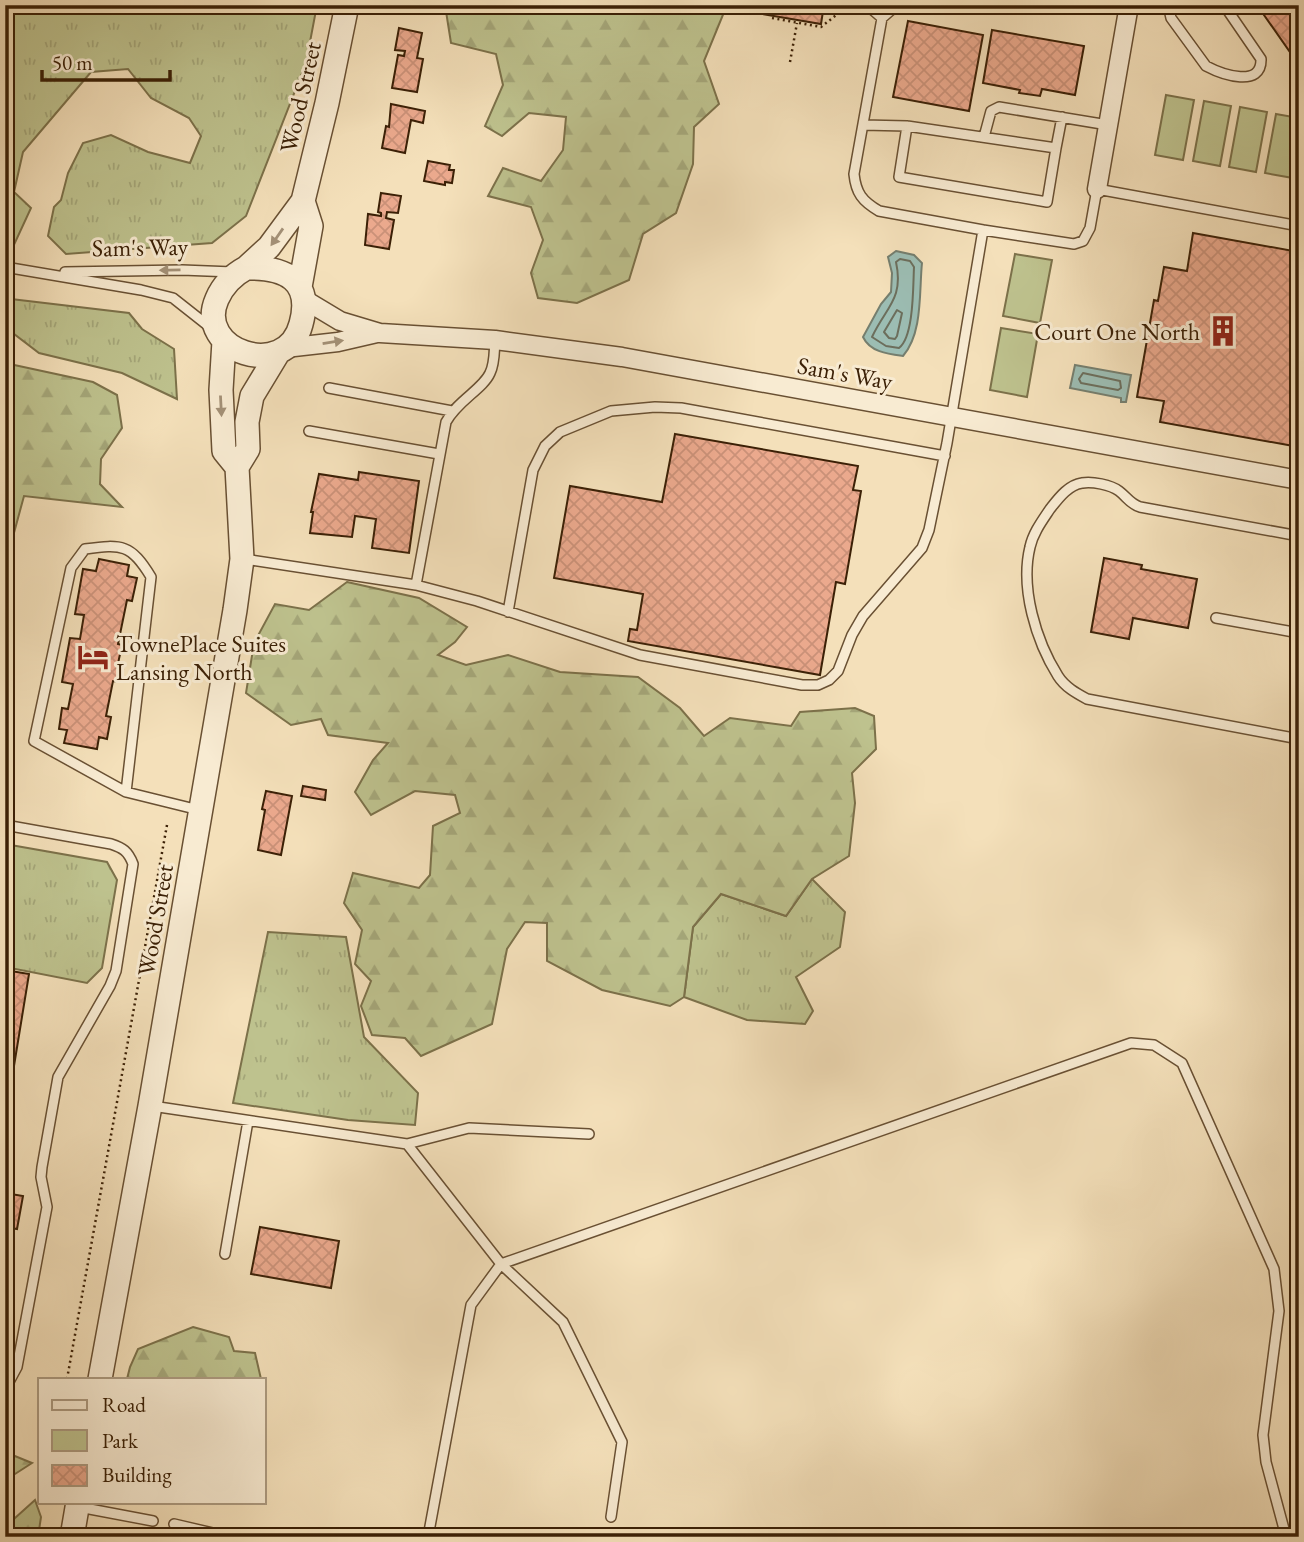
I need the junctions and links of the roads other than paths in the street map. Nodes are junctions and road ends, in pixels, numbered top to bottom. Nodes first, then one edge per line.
1 (347, 5) edge
2 (867, 5) edge
3 (897, 5) edge
4 (917, 5) edge
5 (953, 5) edge
6 (1129, 5) edge
7 (1224, 5) edge
8 (1167, 6) edge
9 (882, 18) junction
10 (1062, 117) junction
11 (863, 125) junction
12 (1108, 125) junction
13 (907, 126) junction
14 (984, 137) junction
15 (1056, 148) junction
16 (1097, 189) junction
17 (303, 201) junction
18 (1299, 226) edge
19 (983, 230) junction
20 (5, 267) edge
21 (242, 271) junction
22 (43, 273) junction
23 (302, 293) junction
24 (380, 332) junction
25 (223, 339) junction
26 (495, 340) junction
27 (282, 351) junction
28 (329, 388) dead end
29 (452, 411) junction
30 (951, 418) junction
31 (309, 431) dead end
32 (439, 454) junction
33 (944, 456) junction
34 (237, 467) junction
35 (1299, 480) edge
36 (1299, 536) edge
37 (242, 559) junction
38 (416, 585) junction
39 (508, 612) junction
40 (1216, 618) dead end
41 (1299, 633) edge
42 (1299, 739) edge
43 (126, 792) junction
44 (201, 810) junction
45 (5, 825) edge
46 (150, 1106) junction
47 (248, 1121) junction
48 (589, 1134) dead end
49 (407, 1144) junction
50 (225, 1254) dead end
51 (501, 1264) junction
52 (100, 1378) edge
53 (5, 1384) edge
54 (78, 1504) edge
55 (611, 1517) dead end
56 (153, 1521) dead end
57 (174, 1524) dead end
58 (72, 1537) edge
59 (230, 1537) edge
60 (428, 1537) edge
61 (1282, 1537) edge

1 - 17 street, Wood Street
2 - 9 lane
3 - 9 lane
4 - 5 lane
6 - 12 street
7 - 8 lane
9 - 11 lane
10 - 12 lane
10 - 14 lane
10 - 15 lane
11 - 13 lane
11 - 19 lane
12 - 16 street
13 - 14 lane
13 - 15 lane
14 - 15 lane
16 - 18 lane
16 - 19 lane
17 -> 21 street, Wood Street
17 - 23 street, Wood Street
19 - 30 lane
20 - 22 lane, Sam's Way
21 -> 22 lane, Sam's Way
21 - 23 street
21 - 25 street
22 - 25 lane, Sam's Way
23 - 24 street, Sam's Way
23 - 27 street
24 - 26 street, Sam's Way
27 -> 24 street, Sam's Way
25 - 27 street
25 -> 34 street, Wood Street
26 - 29 lane
26 - 30 street, Sam's Way
27 - 34 street, Wood Street
28 - 29 lane
29 - 32 lane
30 - 33 lane
30 - 35 street, Sam's Way
31 - 32 lane
32 - 38 lane
33 - 39 lane
33 - 39 lane
34 - 37 street, Wood Street
36 - 42 lane
37 - 38 lane
37 - 44 street, Wood Street
38 - 39 lane
40 - 41 lane
43 - 43 lane
43 - 44 lane
44 - 46 street, Wood Street
45 - 53 lane
46 - 47 lane
46 - 52 street, Wood Street
47 - 49 lane
47 - 50 lane
48 - 49 lane
49 - 51 lane
51 - 55 lane
51 - 60 lane
51 - 61 lane
54 - 56 lane
54 - 58 street
57 - 59 lane

